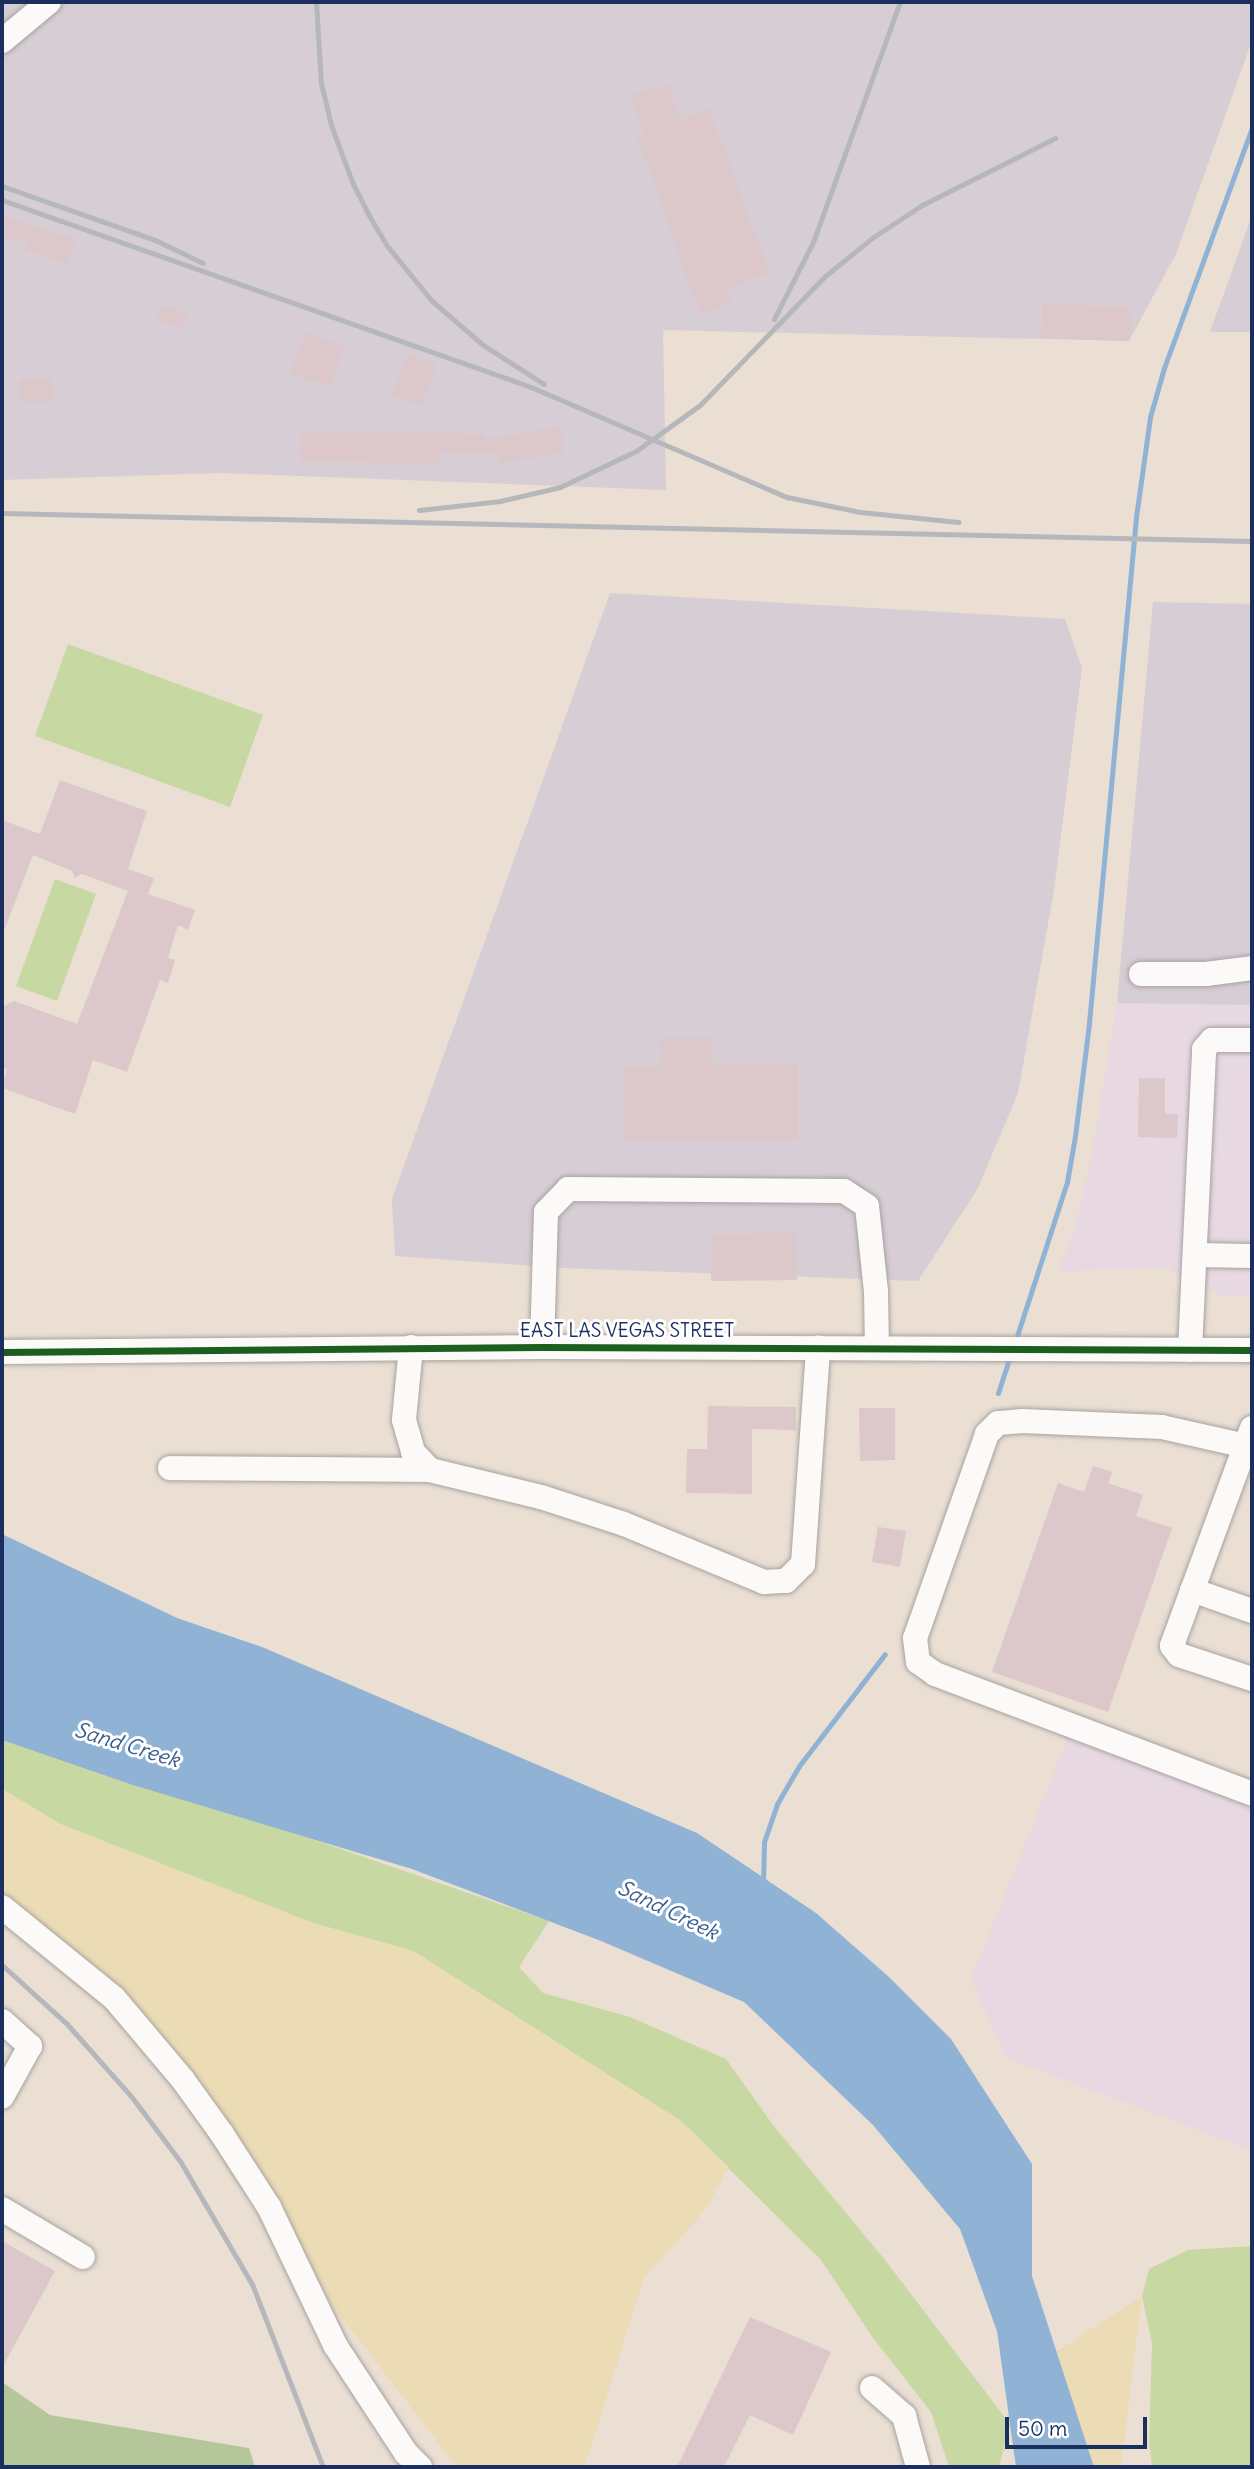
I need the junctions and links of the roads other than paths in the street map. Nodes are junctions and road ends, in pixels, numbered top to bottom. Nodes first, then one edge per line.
1 (49, 2) edge
2 (2, 41) edge
3 (1252, 968) edge
4 (1141, 974) dead end
5 (1252, 1040) edge
6 (1195, 1255) junction
7 (1252, 1255) edge
8 (411, 1347) junction
9 (542, 1347) junction
10 (818, 1348) junction
11 (877, 1348) junction
12 (1190, 1350) junction
13 (1252, 1350) edge
14 (2, 1352) edge
15 (1249, 1437) edge
16 (170, 1468) dead end
17 (430, 1470) junction
18 (1192, 1590) junction
19 (1252, 1611) edge
20 (1252, 1679) edge
21 (1252, 1794) edge
22 (2, 1907) edge
23 (2, 2021) edge
24 (2, 2097) edge
25 (2, 2209) edge
26 (83, 2257) dead end
27 (873, 2388) dead end
28 (420, 2467) edge
29 (918, 2467) edge

1 - 2 street
3 - 4 street
5 - 6 street
6 - 7 street
6 - 12 street
8 - 9 street, EAST LAS VEGAS STREET
8 - 14 street, EAST LAS VEGAS STREET
8 - 17 street
9 - 10 street, EAST LAS VEGAS STREET
9 - 11 street
10 - 11 street, EAST LAS VEGAS STREET
10 - 17 street
11 - 12 street, EAST LAS VEGAS STREET
12 - 13 street, EAST LAS VEGAS STREET
15 - 18 street
15 - 21 street
16 - 17 street
18 - 19 street
18 - 20 street
22 - 28 street
23 - 24 street
25 - 26 street
27 - 29 street

